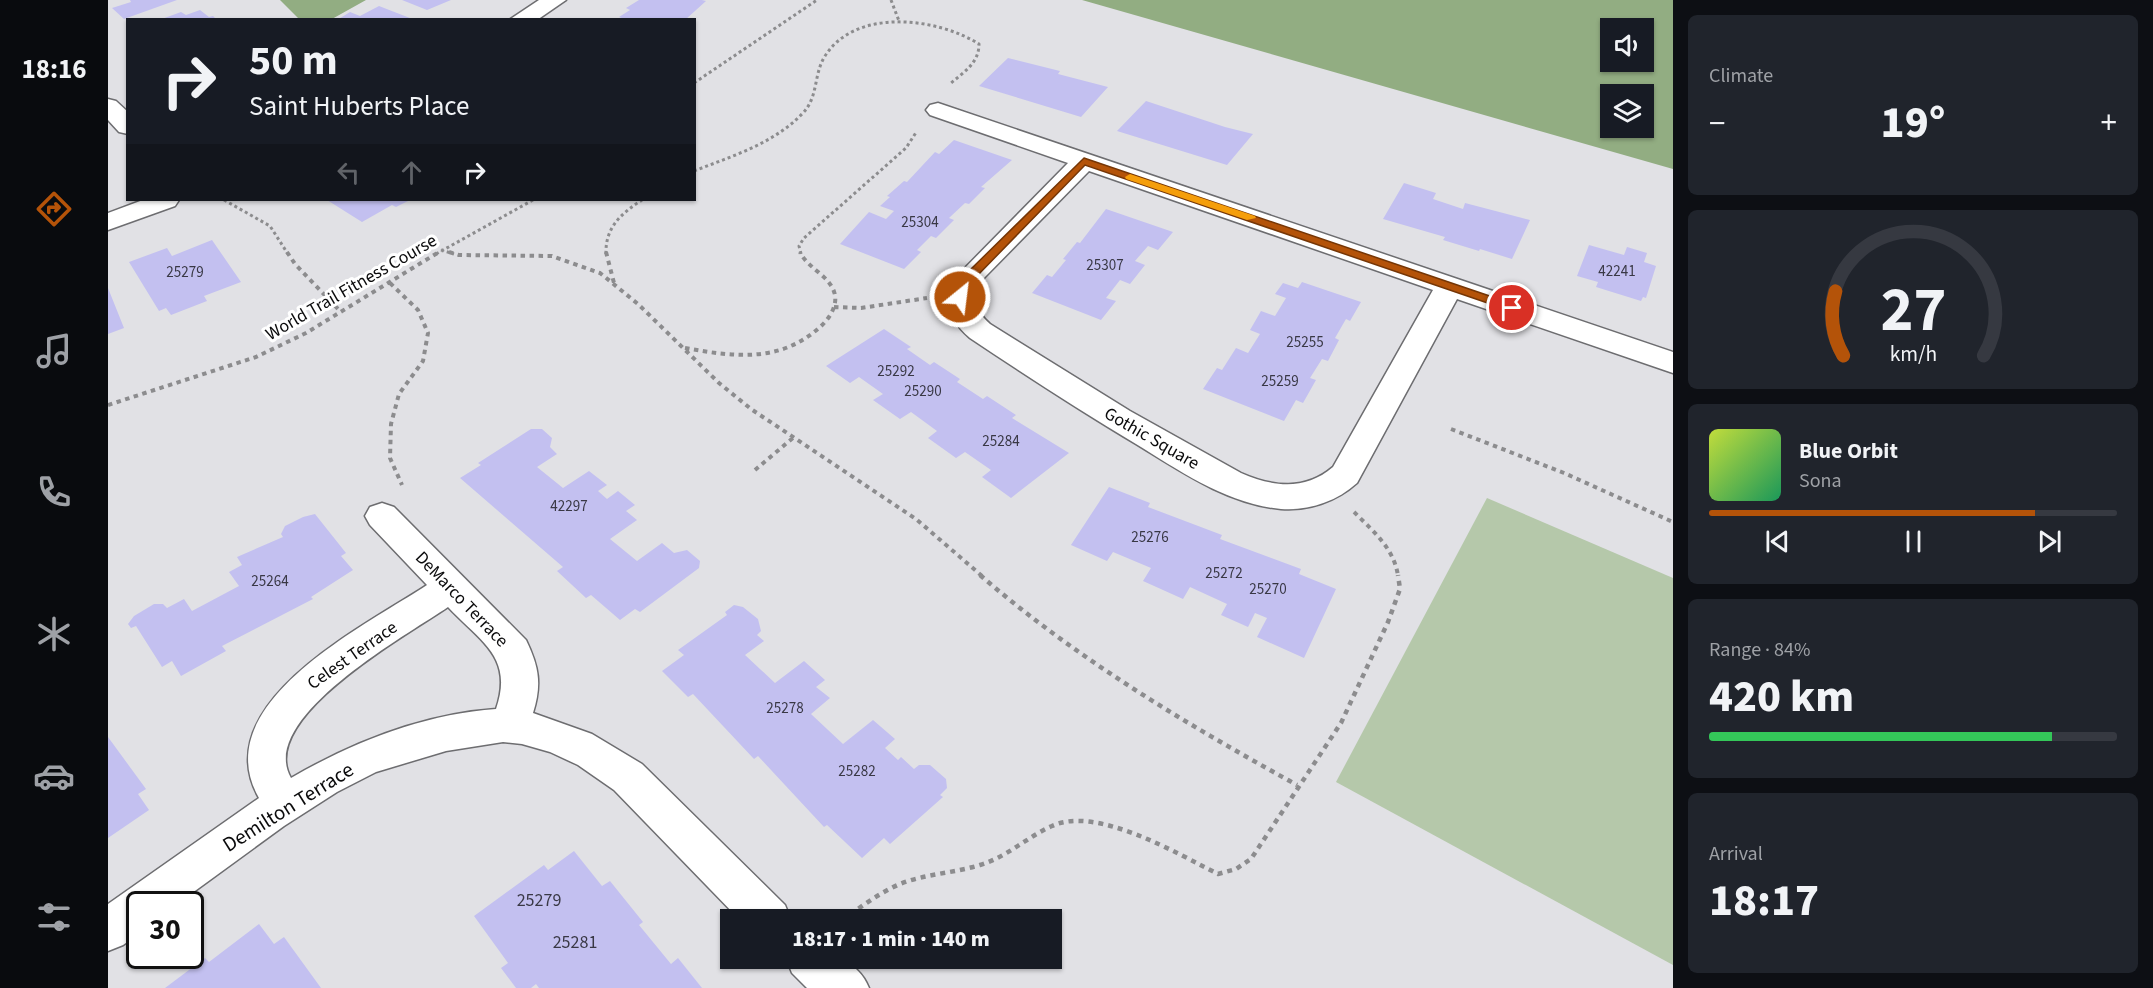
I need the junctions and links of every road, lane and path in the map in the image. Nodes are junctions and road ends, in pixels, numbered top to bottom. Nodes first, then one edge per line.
1 (555, 0) edge
2 (817, 0) edge
3 (891, 0) edge
4 (524, 18) edge
5 (899, 21) junction
6 (696, 82) edge
7 (942, 98) joint
8 (108, 106) edge
9 (126, 125) edge
10 (918, 128) dead end
11 (1084, 161) junction
12 (696, 170) edge
13 (163, 201) edge
14 (226, 201) edge
15 (531, 201) edge
16 (641, 201) edge
17 (108, 222) edge
18 (441, 250) junction
19 (390, 283) junction
20 (614, 283) junction
21 (1450, 286) junction
22 (930, 298) dead end
23 (834, 307) junction
24 (340, 311) junction
25 (684, 348) junction
26 (1673, 363) edge
27 (108, 405) edge
28 (1451, 429) dead end
29 (794, 437) junction
30 (755, 470) dead end
31 (402, 486) dead end
32 (1352, 509) dead end
33 (382, 516) dead end
34 (1673, 522) edge
35 (450, 588) junction
36 (509, 726) junction
37 (1297, 785) junction
38 (285, 804) junction
39 (161, 891) edge
40 (759, 909) edge
41 (857, 909) edge
42 (126, 917) edge
43 (108, 930) edge
44 (819, 969) edge
45 (847, 988) edge

1 - 4 street
2 - 6 path
3 - 5 path
5 - 7 path
5 - 12 path
7 - 11 street
8 - 9 street
10 - 23 path
11 - 21 street
11 - 21 street, Gothic Square
13 - 17 street
14 - 24 path
15 - 18 path, World Trail Fitness Course
16 - 20 path
18 - 19 path, World Trail Fitness Course
18 - 20 path
19 - 24 path, World Trail Fitness Course
19 - 31 path
20 - 25 path
21 - 26 street
22 - 23 path
23 - 25 path
24 - 27 path, World Trail Fitness Course
25 - 29 path
28 - 34 path
29 - 30 path
29 - 37 path
32 - 37 path
33 - 35 street, DeMarco Terrace
35 - 36 street, DeMarco Terrace
35 - 38 street, Celest Terrace
36 - 38 street, Demilton Terrace
36 - 40 street, Demilton Terrace
37 - 41 path
38 - 39 street, Demilton Terrace
42 - 43 street
44 - 45 street

